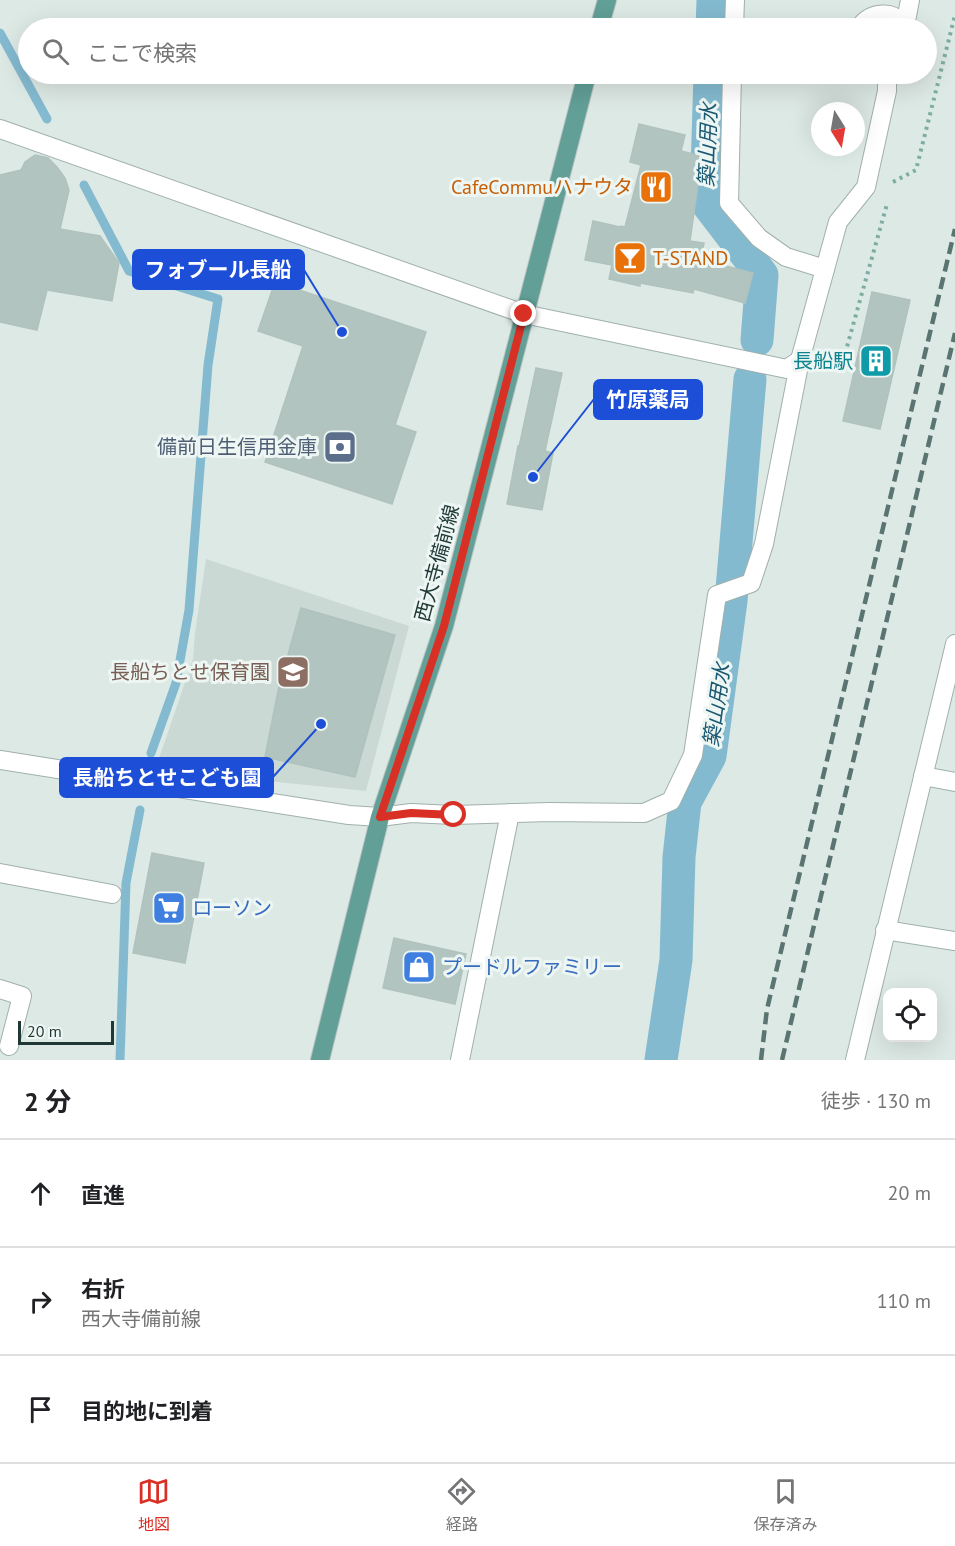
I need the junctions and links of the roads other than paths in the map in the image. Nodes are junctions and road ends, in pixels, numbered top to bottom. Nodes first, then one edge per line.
1 (607, 0) edge
2 (735, 0) edge
3 (910, 0) edge
4 (879, 7) edge
5 (602, 18) edge
6 (734, 18) edge
7 (868, 18) edge
8 (897, 18) edge
9 (907, 18) edge
10 (584, 84) edge
11 (732, 84) edge
12 (887, 84) edge
13 (0, 129) edge
14 (825, 269) junction
15 (524, 314) junction
16 (800, 360) junction
17 (955, 644) edge
18 (0, 760) edge
19 (923, 776) junction
20 (955, 782) edge
21 (510, 813) junction
22 (380, 817) junction
23 (0, 873) edge
24 (112, 894) dead end
25 (885, 930) junction
26 (955, 941) edge
27 (0, 989) edge
28 (9, 1046) dead end
29 (320, 1060) edge
30 (460, 1060) edge
31 (855, 1060) edge

1 - 5 main road
2 - 6 street
3 - 9 street
4 - 7 street
4 - 8 street
10 - 15 main road, 西大寺備前線
11 - 14 street
12 - 14 street
13 - 15 street
14 - 16 street
15 - 16 street
15 - 22 main road, 西大寺備前線
16 - 21 street
17 - 19 street
18 - 22 street
19 - 20 street
19 - 25 street
21 - 22 street
21 - 30 street
22 - 29 main road, 西大寺備前線
23 - 24 street
25 - 26 street
25 - 31 street
27 - 28 street

